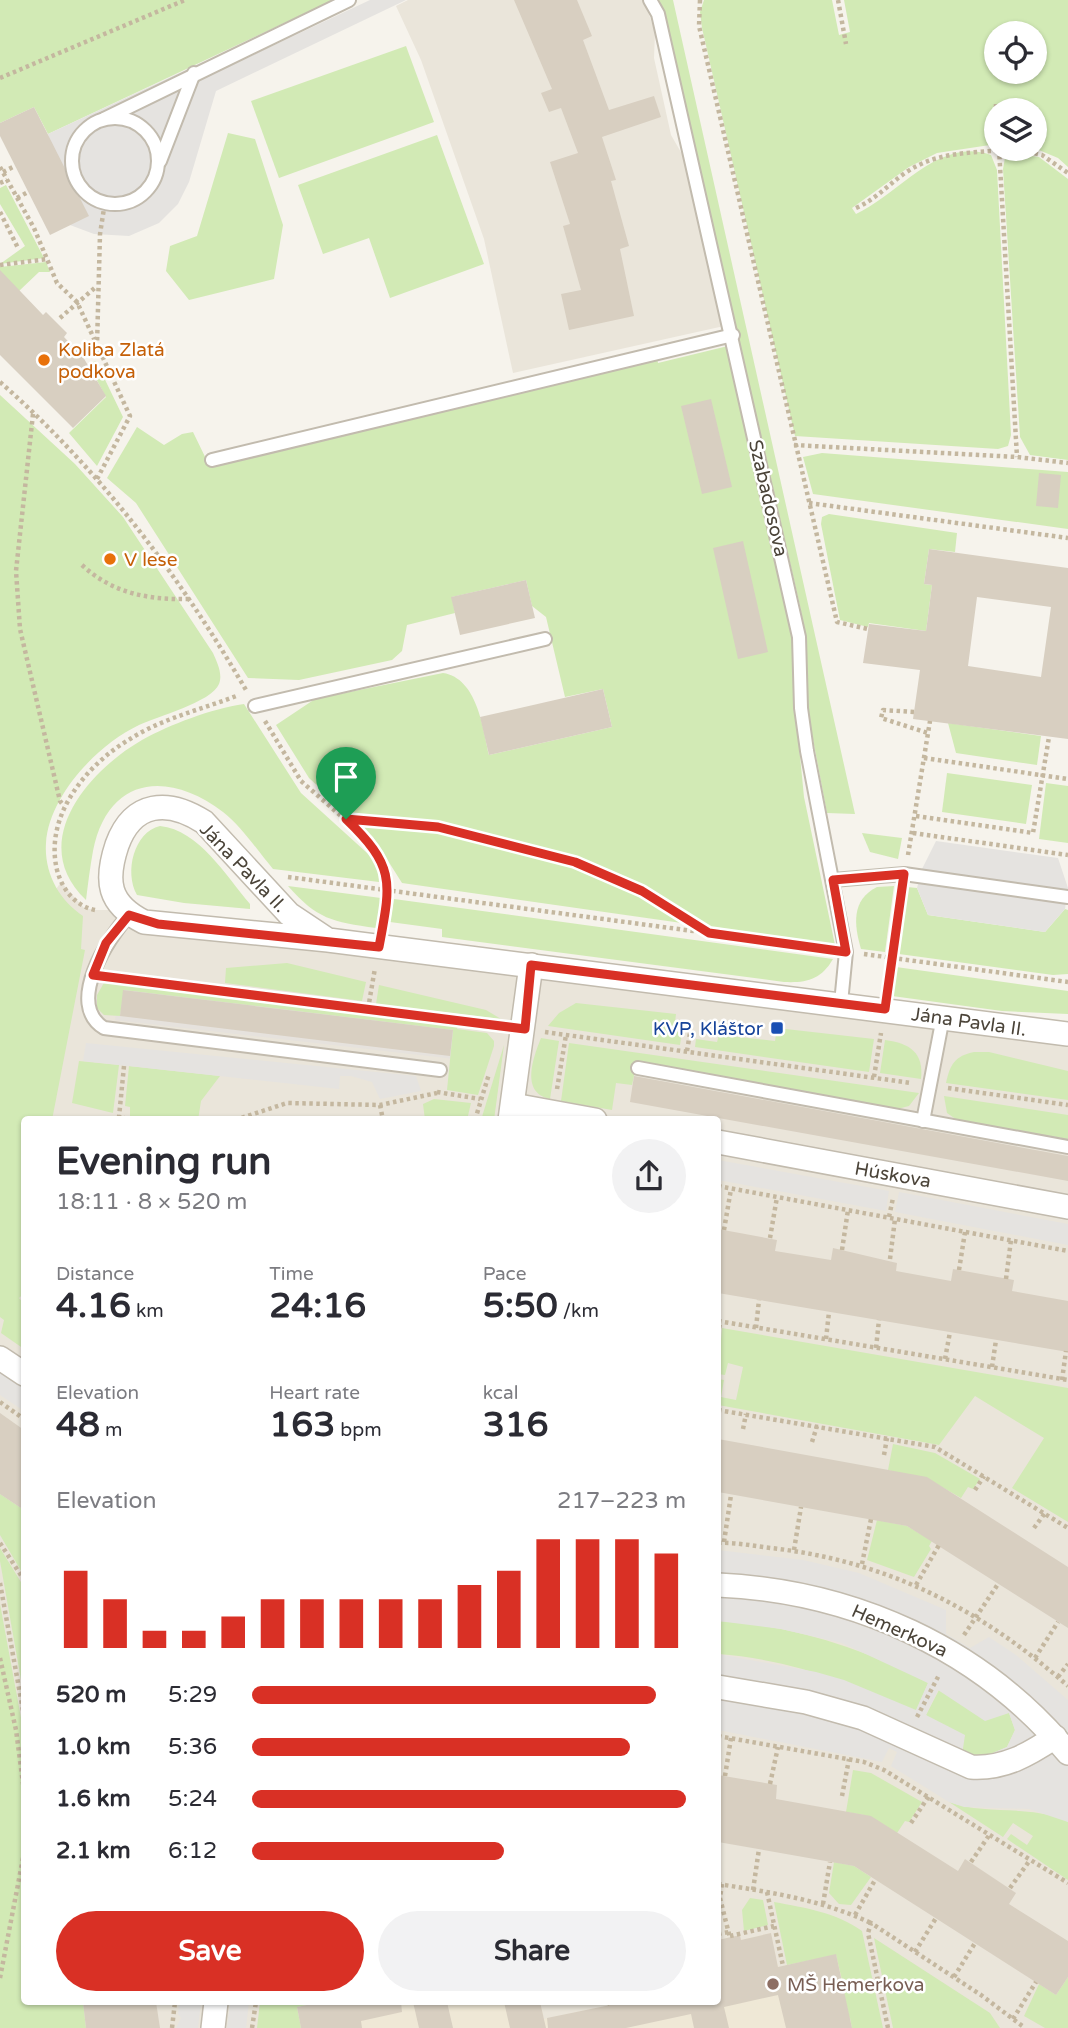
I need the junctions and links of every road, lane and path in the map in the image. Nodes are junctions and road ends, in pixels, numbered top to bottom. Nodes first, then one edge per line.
1 (185, 0) edge
2 (349, 0) edge
3 (650, 0) edge
4 (700, 0) edge
5 (838, 0) edge
6 (846, 44) dead end
7 (194, 73) junction
8 (0, 78) edge
9 (104, 119) junction
10 (984, 151) edge
11 (1047, 158) edge
12 (1000, 161) edge
13 (158, 164) junction
14 (15, 166) dead end
15 (1, 169) edge
16 (1068, 173) edge
17 (7, 180) junction
18 (0, 183) edge
19 (28, 192) dead end
20 (17, 198) junction
21 (105, 202) junction
22 (856, 208) dead end
23 (0, 212) edge
24 (18, 248) dead end
25 (48, 260) junction
26 (0, 265) edge
27 (97, 286) junction
28 (76, 302) junction
29 (60, 318) dead end
30 (733, 335) junction
31 (97, 345) junction
32 (0, 382) edge
33 (33, 413) junction
34 (125, 428) junction
35 (133, 433) dead end
36 (794, 445) junction
37 (1017, 457) junction
38 (212, 460) dead end
39 (1068, 463) edge
40 (97, 479) junction
41 (809, 503) junction
42 (1068, 538) edge
43 (82, 565) dead end
44 (190, 599) junction
45 (868, 629) dead end
46 (545, 639) dead end
47 (247, 691) junction
48 (255, 706) junction
49 (914, 712) dead end
50 (930, 721) dead end
51 (928, 733) junction
52 (1049, 737) dead end
53 (924, 758) junction
54 (1043, 775) junction
55 (1068, 779) edge
56 (64, 806) junction
57 (916, 816) junction
58 (346, 819) junction
59 (912, 834) junction
60 (1068, 855) edge
61 (247, 871) junction
62 (904, 874) junction
63 (833, 880) junction
64 (390, 889) junction
65 (1068, 897) edge
66 (127, 912) junction
67 (709, 933) junction
68 (328, 940) junction
69 (379, 947) junction
70 (846, 952) junction
71 (891, 958) junction
72 (531, 965) junction
73 (93, 975) junction
74 (1068, 982) edge
75 (841, 1003) junction
76 (368, 1009) junction
77 (885, 1009) junction
78 (943, 1017) junction
79 (525, 1029) junction
80 (690, 1033) dead end
81 (1068, 1034) edge
82 (566, 1035) junction
83 (687, 1051) junction
84 (124, 1066) dead end
85 (638, 1068) dead end
86 (440, 1070) joint
87 (874, 1077) junction
88 (930, 1085) junction
89 (437, 1093) junction
90 (419, 1097) junction
91 (480, 1099) dead end
92 (421, 1104) dead end
93 (380, 1105) junction
94 (1068, 1105) edge
95 (512, 1112) edge
96 (554, 1112) junction
97 (118, 1116) edge
98 (247, 1116) edge
99 (382, 1116) edge
100 (574, 1116) edge
101 (923, 1121) junction
102 (721, 1143) edge
103 (1068, 1147) edge
104 (721, 1187) edge
105 (731, 1189) junction
106 (777, 1197) junction
107 (1068, 1207) edge
108 (848, 1210) junction
109 (895, 1219) junction
110 (724, 1230) dead end
111 (964, 1232) junction
112 (770, 1238) dead end
113 (1011, 1240) junction
114 (842, 1250) dead end
115 (1068, 1251) edge
116 (890, 1259) dead end
117 (959, 1270) dead end
118 (1006, 1279) dead end
119 (759, 1300) dead end
120 (829, 1311) dead end
121 (879, 1320) dead end
122 (721, 1321) edge
123 (756, 1328) junction
124 (950, 1332) dead end
125 (825, 1339) junction
126 (996, 1340) dead end
127 (876, 1348) junction
128 (1066, 1351) dead end
129 (0, 1358) edge
130 (946, 1359) junction
131 (992, 1367) junction
132 (21, 1372) edge
133 (1065, 1380) edge
134 (0, 1402) edge
135 (721, 1410) edge
136 (746, 1414) junction
137 (21, 1417) edge
138 (817, 1426) junction
139 (743, 1429) dead end
140 (887, 1438) junction
141 (812, 1442) dead end
142 (884, 1455) dead end
143 (984, 1476) junction
144 (975, 1490) dead end
145 (731, 1495) dead end
146 (801, 1507) dead end
147 (1045, 1513) junction
148 (872, 1519) dead end
149 (1034, 1528) dead end
150 (1068, 1528) edge
151 (0, 1543) edge
152 (721, 1543) edge
153 (939, 1545) dead end
154 (794, 1550) junction
155 (862, 1564) junction
156 (21, 1575) edge
157 (0, 1583) edge
158 (721, 1585) edge
159 (916, 1585) junction
160 (1058, 1622) dead end
161 (0, 1658) edge
162 (1035, 1658) junction
163 (1068, 1664) edge
164 (1058, 1677) junction
165 (1068, 1686) edge
166 (721, 1688) edge
167 (21, 1693) edge
168 (721, 1736) edge
169 (731, 1738) junction
170 (1061, 1745) edge
171 (778, 1747) junction
172 (849, 1759) junction
173 (21, 1768) edge
174 (725, 1776) dead end
175 (770, 1784) dead end
176 (842, 1796) dead end
177 (929, 1796) junction
178 (911, 1823) dead end
179 (990, 1834) junction
180 (759, 1849) dead end
181 (1030, 1860) junction
182 (830, 1862) dead end
183 (971, 1862) dead end
184 (21, 1869) edge
185 (875, 1880) dead end
186 (721, 1884) edge
187 (1068, 1884) edge
188 (1010, 1888) dead end
189 (753, 1890) junction
190 (767, 1892) junction
191 (721, 1902) edge
192 (823, 1904) junction
193 (855, 1916) junction
194 (936, 1918) dead end
195 (871, 1923) junction
196 (774, 1926) junction
197 (721, 1934) edge
198 (730, 1935) junction
199 (975, 1944) dead end
200 (915, 1952) junction
201 (783, 1966) dead end
202 (954, 1977) junction
203 (0, 1978) edge
204 (1035, 1982) dead end
205 (175, 2005) edge
206 (216, 2005) edge
207 (256, 2005) edge
208 (1013, 2019) junction
209 (172, 2028) edge
210 (213, 2028) edge
211 (252, 2028) edge
212 (888, 2028) edge
213 (1025, 2028) edge

1 - 8 path
2 - 7 lane
3 - 30 lane, Szabadosova
4 - 36 path
5 - 6 path
7 - 9 lane
7 - 13 lane
9 - 13 lane
9 - 21 lane
10 - 22 path
11 - 16 path
12 - 37 path
13 - 21 lane
14 - 15 path
15 - 17 path
17 - 18 path
17 - 20 path
19 - 20 path
20 - 25 path
21 - 27 path
23 - 24 path
25 - 26 path
25 - 28 path
27 - 28 path
27 - 31 path
28 - 29 path
28 - 31 path
30 - 38 lane
30 - 63 lane, Szabadosova
31 - 34 path
32 - 33 path
33 - 40 path
33 - 56 path
34 - 35 path
34 - 40 path
36 - 37 path
36 - 41 path
37 - 39 path
40 - 44 path
41 - 42 path
41 - 45 path
43 - 44 path
44 - 47 path
46 - 48 lane
47 - 48 path
47 - 56 path
48 - 58 path
49 - 51 path
50 - 51 path
51 - 53 path
52 - 54 path
53 - 54 path
53 - 57 path
54 - 55 path
54 - 57 path
56 - 66 path
57 - 59 path
58 - 64 path
58 - 67 path
59 - 60 path
59 - 62 path
61 - 64 path
61 - 66 street, Jána Pavla II.
61 - 68 street, Jána Pavla II.
62 - 63 lane
62 - 65 lane
62 - 71 path
63 - 70 lane, Szabadosova
64 - 67 path
64 - 69 path
66 - 68 street, Jána Pavla II.
66 - 73 lane
67 - 70 path
68 - 69 street, Jána Pavla II.
69 - 72 street, Jána Pavla II.
69 - 76 path
70 - 71 path
70 - 75 lane, Szabadosova
71 - 74 path
71 - 77 path
72 - 75 street, Jána Pavla II.
72 - 79 street
73 - 76 path
73 - 86 lane
75 - 77 street, Jána Pavla II.
76 - 79 path
77 - 78 street, Jána Pavla II.
77 - 87 path
78 - 81 street, Jána Pavla II.
78 - 88 lane
79 - 82 path
79 - 95 street
80 - 83 path
82 - 83 path
82 - 96 path
83 - 87 path
84 - 97 path
85 - 101 lane
86 - 89 path
87 - 88 path
88 - 94 path
88 - 101 lane
89 - 90 path
89 - 91 path
90 - 92 path
90 - 93 path
93 - 98 path
93 - 99 path
95 - 96 street
96 - 100 street
101 - 103 lane
102 - 107 street, Húskova
104 - 105 path
105 - 106 path
105 - 110 path
106 - 108 path
106 - 112 path
108 - 109 path
108 - 114 path
109 - 111 path
109 - 116 path
111 - 113 path
111 - 117 path
113 - 115 path
113 - 118 path
119 - 123 path
120 - 125 path
121 - 127 path
122 - 123 path
123 - 125 path
124 - 130 path
125 - 127 path
126 - 131 path
127 - 130 path
128 - 133 path
129 - 132 street
130 - 131 path
131 - 133 path
134 - 137 path
135 - 136 path
136 - 138 path
136 - 139 path
138 - 140 path
138 - 141 path
140 - 142 path
140 - 143 path
143 - 144 path
143 - 147 path
145 - 152 path
146 - 154 path
147 - 149 path
147 - 150 path
148 - 155 path
151 - 156 path
152 - 154 path
153 - 159 path
154 - 155 path
155 - 159 path
157 - 167 path
158 - 170 street, Hemerkova
159 - 162 path
160 - 162 path
161 - 173 path
162 - 164 path
163 - 164 path
164 - 165 path
166 - 170 street, Hemerkova
168 - 169 path
169 - 171 path
169 - 174 path
171 - 172 path
171 - 175 path
172 - 176 path
172 - 177 path
177 - 178 path
177 - 179 path
179 - 181 path
179 - 183 path
180 - 189 path
181 - 187 path
181 - 188 path
182 - 192 path
184 - 203 path
185 - 193 path
186 - 189 path
189 - 190 path
190 - 192 path
190 - 196 path
191 - 198 path
192 - 193 path
193 - 195 path
194 - 200 path
195 - 200 path
195 - 212 path
196 - 198 path
196 - 201 path
197 - 198 path
199 - 202 path
200 - 202 path
202 - 208 path
204 - 208 path
205 - 209 path
206 - 210 street
207 - 211 path
208 - 213 path

